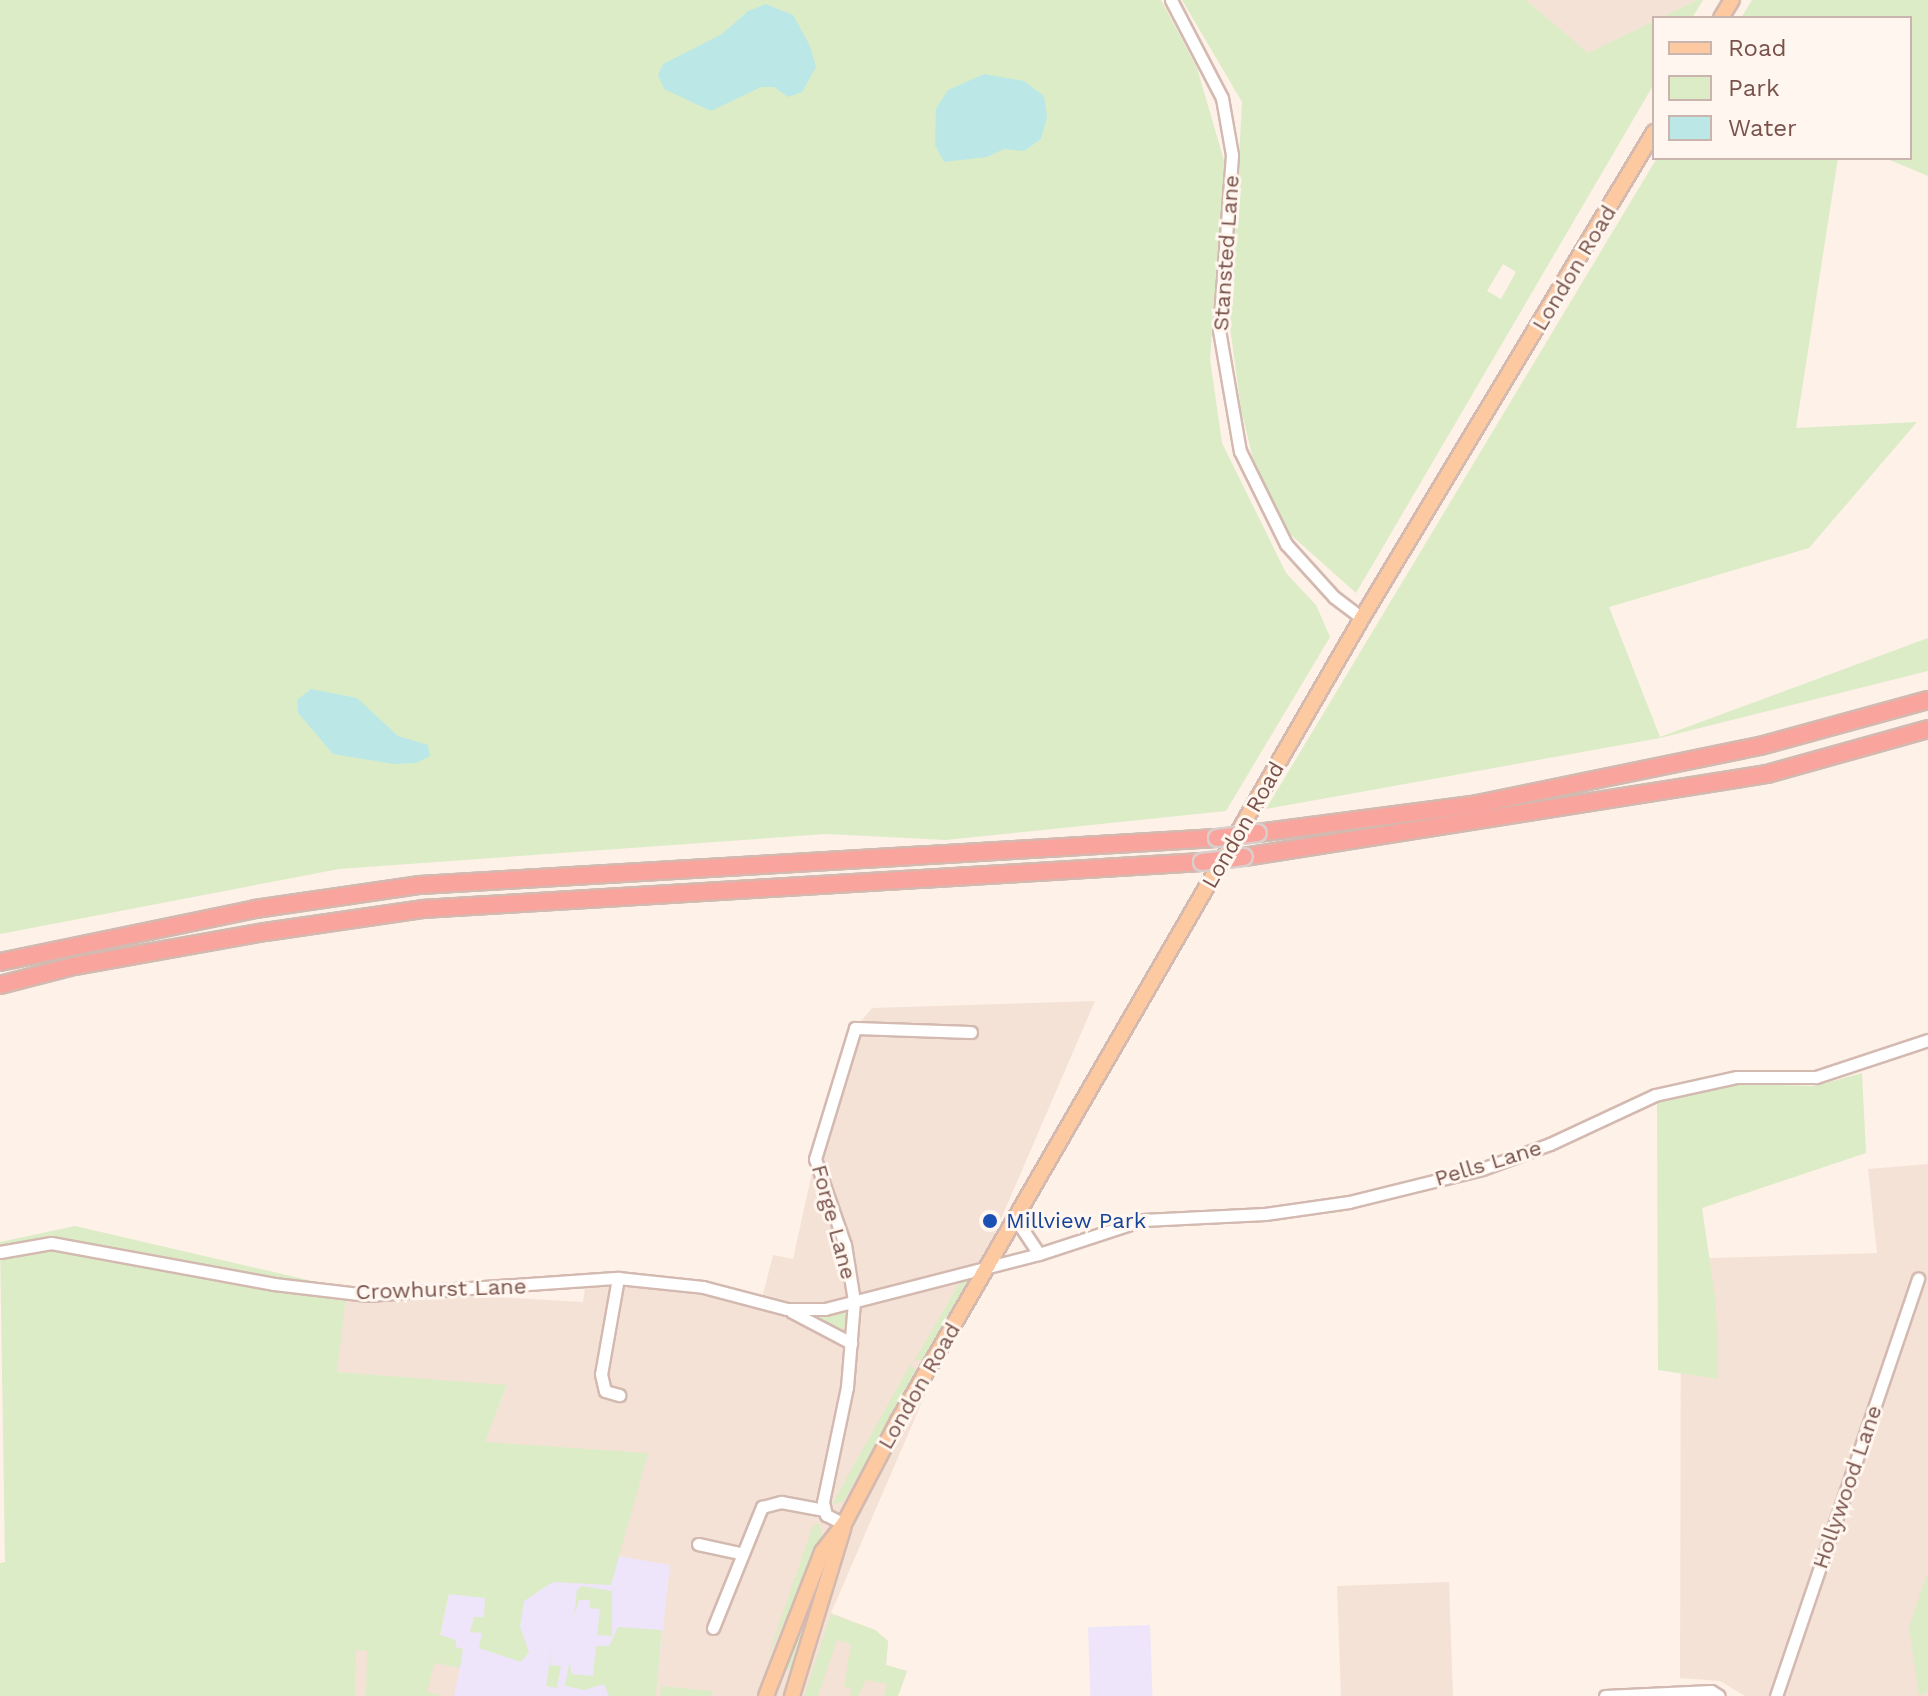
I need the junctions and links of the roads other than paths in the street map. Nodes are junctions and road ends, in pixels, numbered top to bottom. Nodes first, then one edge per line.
1 (1171, 0) edge
2 (1652, 135) edge
3 (1362, 618) junction
4 (1928, 700) edge
5 (1928, 729) edge
6 (0, 962) edge
7 (0, 985) edge
8 (971, 1032) dead end
9 (1928, 1040) edge
10 (1015, 1218) junction
11 (0, 1252) edge
12 (1039, 1254) junction
13 (987, 1265) junction
14 (618, 1278) junction
15 (1918, 1278) dead end
16 (854, 1301) junction
17 (787, 1309) junction
18 (851, 1343) junction
19 (619, 1395) dead end
20 (824, 1510) junction
21 (844, 1524) junction
22 (698, 1544) dead end
23 (740, 1553) junction
24 (720, 1602) junction
25 (734, 1606) dead end
26 (713, 1628) dead end
27 (792, 1692) edge
28 (766, 1696) edge
29 (1605, 1696) edge
30 (1719, 1696) edge
31 (1776, 1696) edge

1 - 3 street, Stansted Lane
2 - 3 main road, London Road
3 - 10 main road, London Road
4 - 6 highway, bridge
5 - 7 highway, bridge
8 - 16 street, Forge Lane
9 - 12 street, Pells Lane
10 - 12 street
10 - 13 main road, London Road
11 - 14 street, Crowhurst Lane
12 - 13 street, Pells Lane
13 - 16 street, Crowhurst Lane
13 - 21 main road, London Road
14 - 17 street, Crowhurst Lane
14 - 19 street
15 - 31 street, Hollywood Lane
16 - 17 street, Crowhurst Lane
16 - 18 street, Forge Lane
17 - 18 street, Crowhurst Lane
18 - 20 street, Forge Lane
20 - 21 street
20 - 23 street
21 - 27 main road, London Road
21 - 28 main road, London Road
22 - 23 street
23 - 24 street
24 - 25 street
24 - 26 street
29 - 30 street

